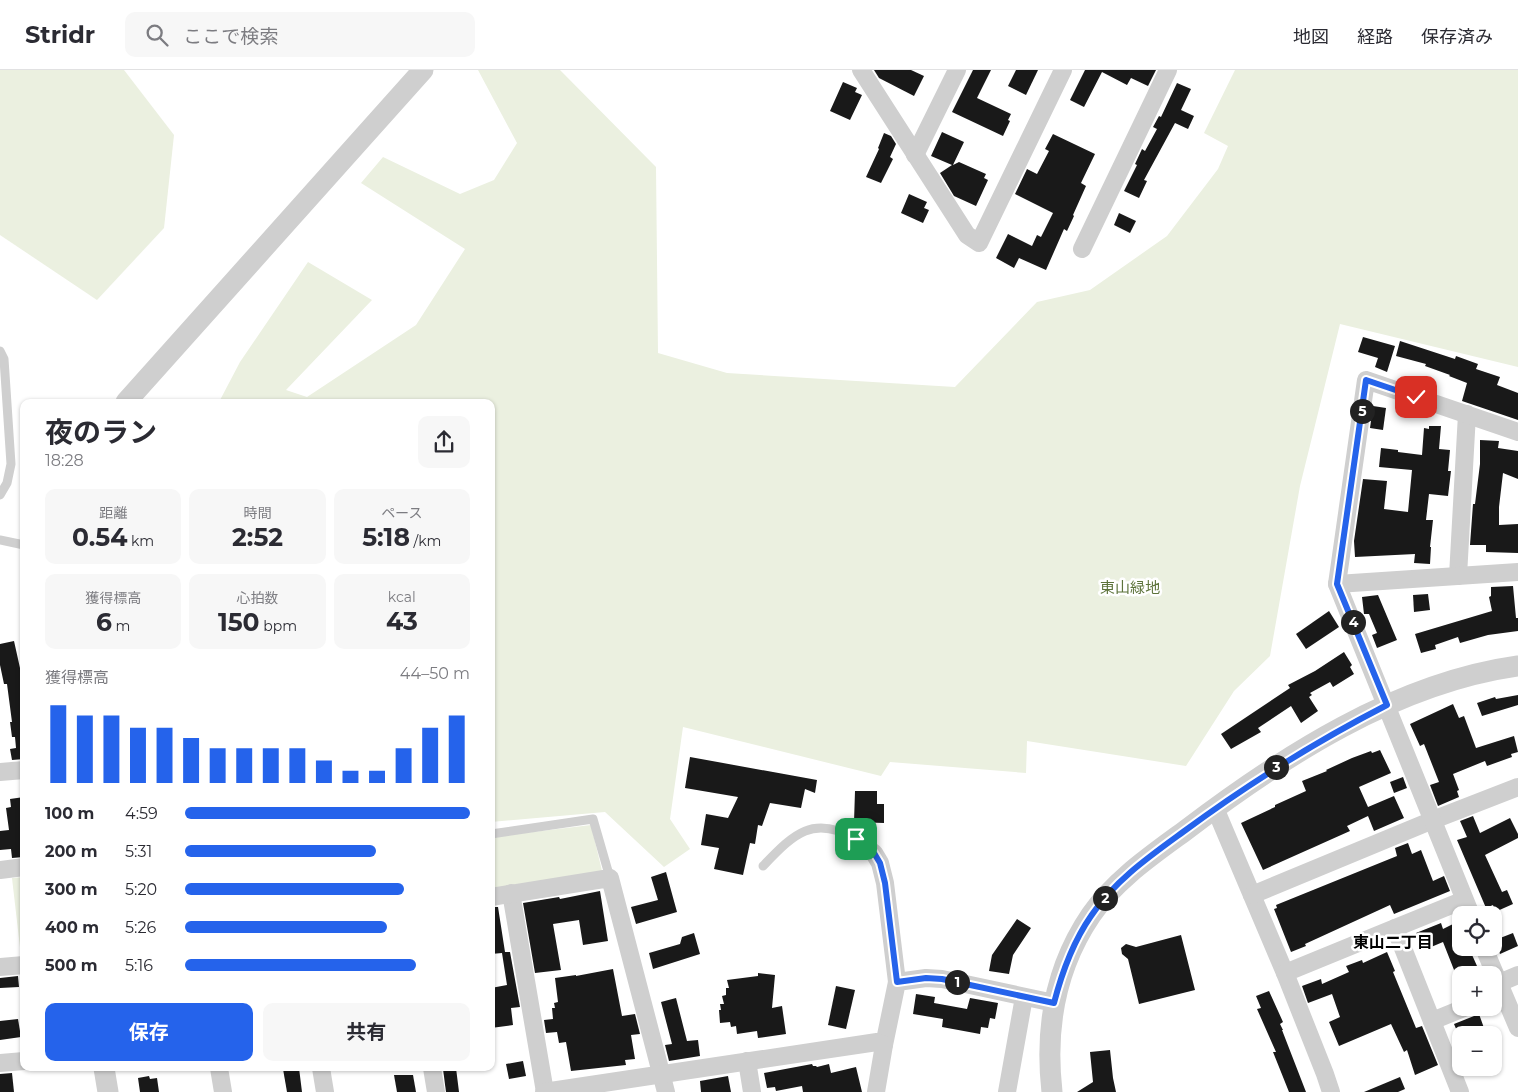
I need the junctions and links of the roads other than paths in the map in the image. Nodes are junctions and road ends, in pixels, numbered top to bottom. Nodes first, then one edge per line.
1 (423, 70) edge
2 (861, 70) edge
3 (958, 70) edge
4 (1063, 70) edge
5 (1168, 70) edge
6 (915, 154) junction
7 (1082, 249) dead end
8 (0, 351) edge
9 (129, 399) edge
10 (1466, 414) junction
11 (1518, 432) edge
12 (0, 495) edge
13 (0, 540) edge
14 (20, 543) edge
15 (1518, 572) edge
16 (1458, 576) junction
17 (1337, 584) junction
18 (1518, 666) edge
19 (1387, 705) junction
20 (20, 770) edge
21 (0, 772) edge
22 (1518, 787) edge
23 (1215, 808) junction
24 (1433, 820) junction
25 (495, 833) edge
26 (856, 839) joint
27 (763, 866) dead end
28 (20, 868) edge
29 (0, 870) edge
30 (610, 878) junction
31 (511, 894) junction
32 (1252, 894) junction
33 (495, 896) edge
34 (1467, 906) edge
35 (1452, 912) edge
36 (1395, 928) junction
37 (20, 965) edge
38 (0, 967) edge
39 (1285, 973) junction
40 (1518, 975) edge
41 (897, 982) junction
42 (1502, 987) edge
43 (1024, 997) junction
44 (1502, 998) edge
45 (1054, 1003) junction
46 (1452, 1013) edge
47 (1432, 1021) junction
48 (1518, 1028) edge
49 (884, 1045) junction
50 (20, 1061) edge
51 (747, 1061) junction
52 (0, 1063) edge
53 (104, 1071) edge
54 (220, 1071) edge
55 (322, 1071) edge
56 (432, 1071) edge
57 (662, 1075) junction
58 (108, 1092) edge
59 (223, 1092) edge
60 (325, 1092) edge
61 (436, 1092) edge
62 (545, 1092) edge
63 (666, 1092) edge
64 (752, 1092) edge
65 (876, 1092) edge
66 (1006, 1092) edge
67 (1052, 1092) edge
68 (1331, 1092) edge
69 (1460, 1092) edge

1 - 9 street
2 - 6 street
3 - 6 street
4 - 6 street
5 - 7 street
8 - 12 lane
10 - 11 street
10 - 16 street
10 - 17 street
13 - 14 lane
15 - 16 street
16 - 17 street
17 - 19 street
18 - 19 street
19 - 23 street
19 - 24 street
20 - 21 street
22 - 24 street
23 - 32 street
23 - 45 street
24 - 32 street
24 - 34 street
25 - 30 lane
26 - 27 lane
26 - 41 street
28 - 29 street
30 - 31 street
30 - 57 street
31 - 33 street
31 - 62 street
32 - 39 street
35 - 36 street
36 - 39 street
36 - 47 street
37 - 38 street
39 - 68 street
40 - 42 street
41 - 43 street
41 - 49 street
43 - 45 street
43 - 66 street
44 - 48 street
45 - 67 street
46 - 47 street
47 - 69 street
49 - 51 street
49 - 65 street
50 - 52 street
51 - 57 street
51 - 64 street
53 - 58 street
54 - 59 street
55 - 60 street
56 - 61 street
57 - 62 street
57 - 63 street

